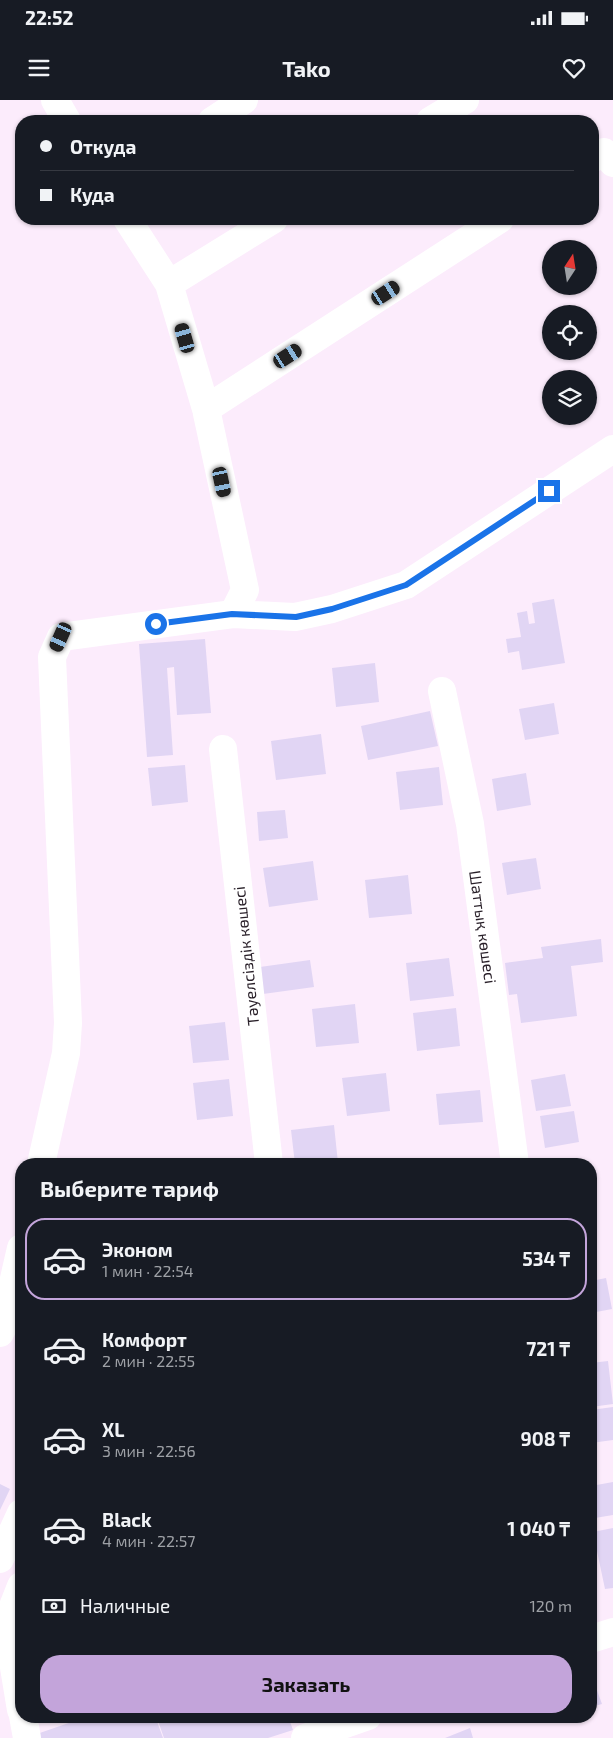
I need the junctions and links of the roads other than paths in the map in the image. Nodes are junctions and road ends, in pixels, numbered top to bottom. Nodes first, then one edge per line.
1 (55, 100) edge
2 (244, 100) edge
3 (464, 100) edge
4 (64, 115) edge
5 (221, 115) edge
6 (440, 115) edge
7 (599, 155) edge
8 (613, 164) edge
9 (131, 225) edge
10 (264, 225) edge
11 (491, 225) edge
12 (169, 284) junction
13 (206, 409) junction
14 (613, 449) edge
15 (232, 614) junction
16 (442, 691) dead end
17 (223, 749) dead end
18 (42, 1158) edge
19 (268, 1158) edge
20 (514, 1158) edge
21 (15, 1274) edge
22 (0, 1333) edge
23 (15, 1526) edge
24 (0, 1559) edge
25 (15, 1601) edge
26 (4, 1631) edge
27 (613, 1632) edge
28 (597, 1637) edge
29 (15, 1682) edge
30 (24, 1723) edge
31 (348, 1723) edge
32 (27, 1738) edge
33 (304, 1738) edge

1 - 4 street
2 - 5 street
3 - 6 street
7 - 8 street
9 - 12 street
10 - 12 street
11 - 13 street
12 - 13 street
13 - 15 street
14 - 15 street
15 - 18 street
16 - 20 street, Шаттық көшесі
17 - 19 street, Тәуелсіздік көшесі
21 - 22 street
23 - 24 street
25 - 26 street
26 - 29 street
27 - 28 street
30 - 32 street
31 - 33 street

